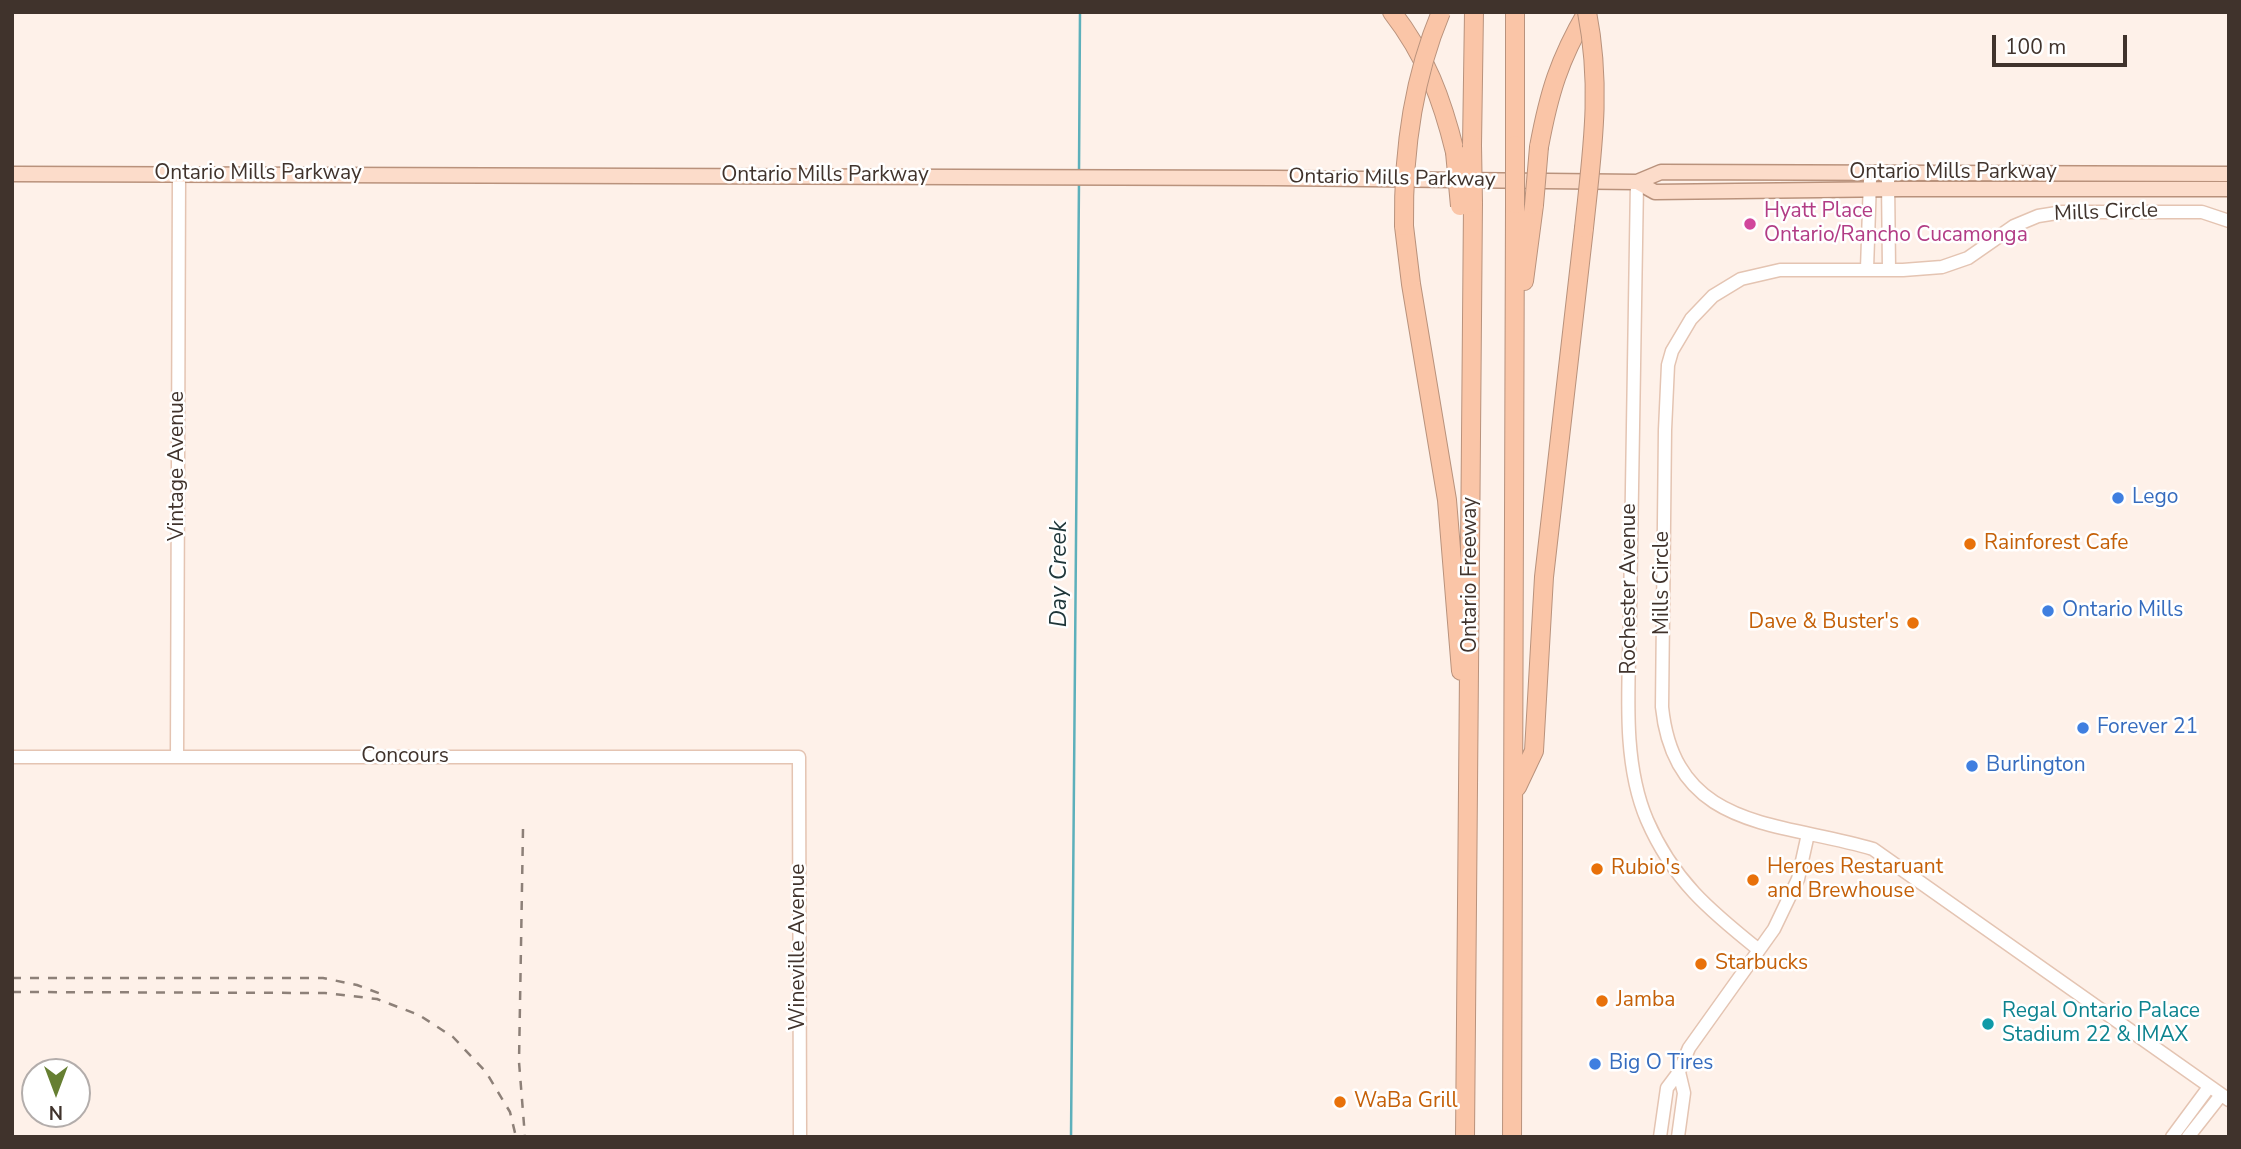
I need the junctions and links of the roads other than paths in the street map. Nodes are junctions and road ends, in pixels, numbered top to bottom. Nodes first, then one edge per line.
1 (1392, 12) edge
2 (1441, 12) edge
3 (1474, 12) edge
4 (1515, 12) edge
5 (1587, 12) edge
6 (1870, 173) junction
7 (1888, 173) junction
8 (12, 174) edge
9 (178, 174) junction
10 (2229, 174) edge
11 (1637, 182) junction
12 (1870, 189) junction
13 (1888, 189) junction
14 (2229, 189) edge
15 (1466, 204) junction
16 (2229, 220) edge
17 (1867, 269) junction
18 (1889, 270) junction
19 (1516, 351) junction
20 (1470, 755) junction
21 (12, 757) edge
22 (177, 757) junction
23 (799, 757) joint
24 (1514, 794) junction
25 (1808, 834) junction
26 (1759, 950) junction
27 (1679, 1072) junction
28 (2209, 1087) junction
29 (2225, 1098) edge
30 (800, 1137) edge
31 (1465, 1137) edge
32 (1512, 1137) edge
33 (1660, 1137) edge
34 (1678, 1137) edge
35 (2172, 1137) edge
36 (2188, 1137) edge

1 - 15 highway, bridge
2 - 20 highway, bridge
3 - 15 highway, Ontario Freeway, bridge
4 - 19 highway, Ontario Freeway, bridge
5 - 19 highway, bridge
5 - 24 highway, bridge
6 - 7 main road, Ontario Mills Parkway
6 - 11 main road, Ontario Mills Parkway
6 - 12 street
7 - 10 main road, Ontario Mills Parkway
7 - 13 street
8 - 9 main road, Ontario Mills Parkway
9 - 11 main road, Ontario Mills Parkway
9 - 22 street, Vintage Avenue
11 - 12 main road, Ontario Mills Parkway
11 - 26 street, Rochester Avenue
12 - 13 main road, Ontario Mills Parkway
12 - 17 street
13 - 14 main road, Ontario Mills Parkway
13 - 18 street
15 - 20 highway, Ontario Freeway
16 - 18 street, Mills Circle
17 - 18 street, Mills Circle
17 - 25 street, Mills Circle
19 - 24 highway, Ontario Freeway
20 - 31 highway, Ontario Freeway
21 - 22 street, Concours
22 - 23 street, Concours
23 - 30 street, Wineville Avenue
24 - 32 highway, Ontario Freeway
25 - 26 street
25 - 28 street, Mills Circle
26 - 27 street
27 - 33 street
27 - 34 street
28 - 29 street, Mills Circle
28 - 35 street
29 - 36 street

